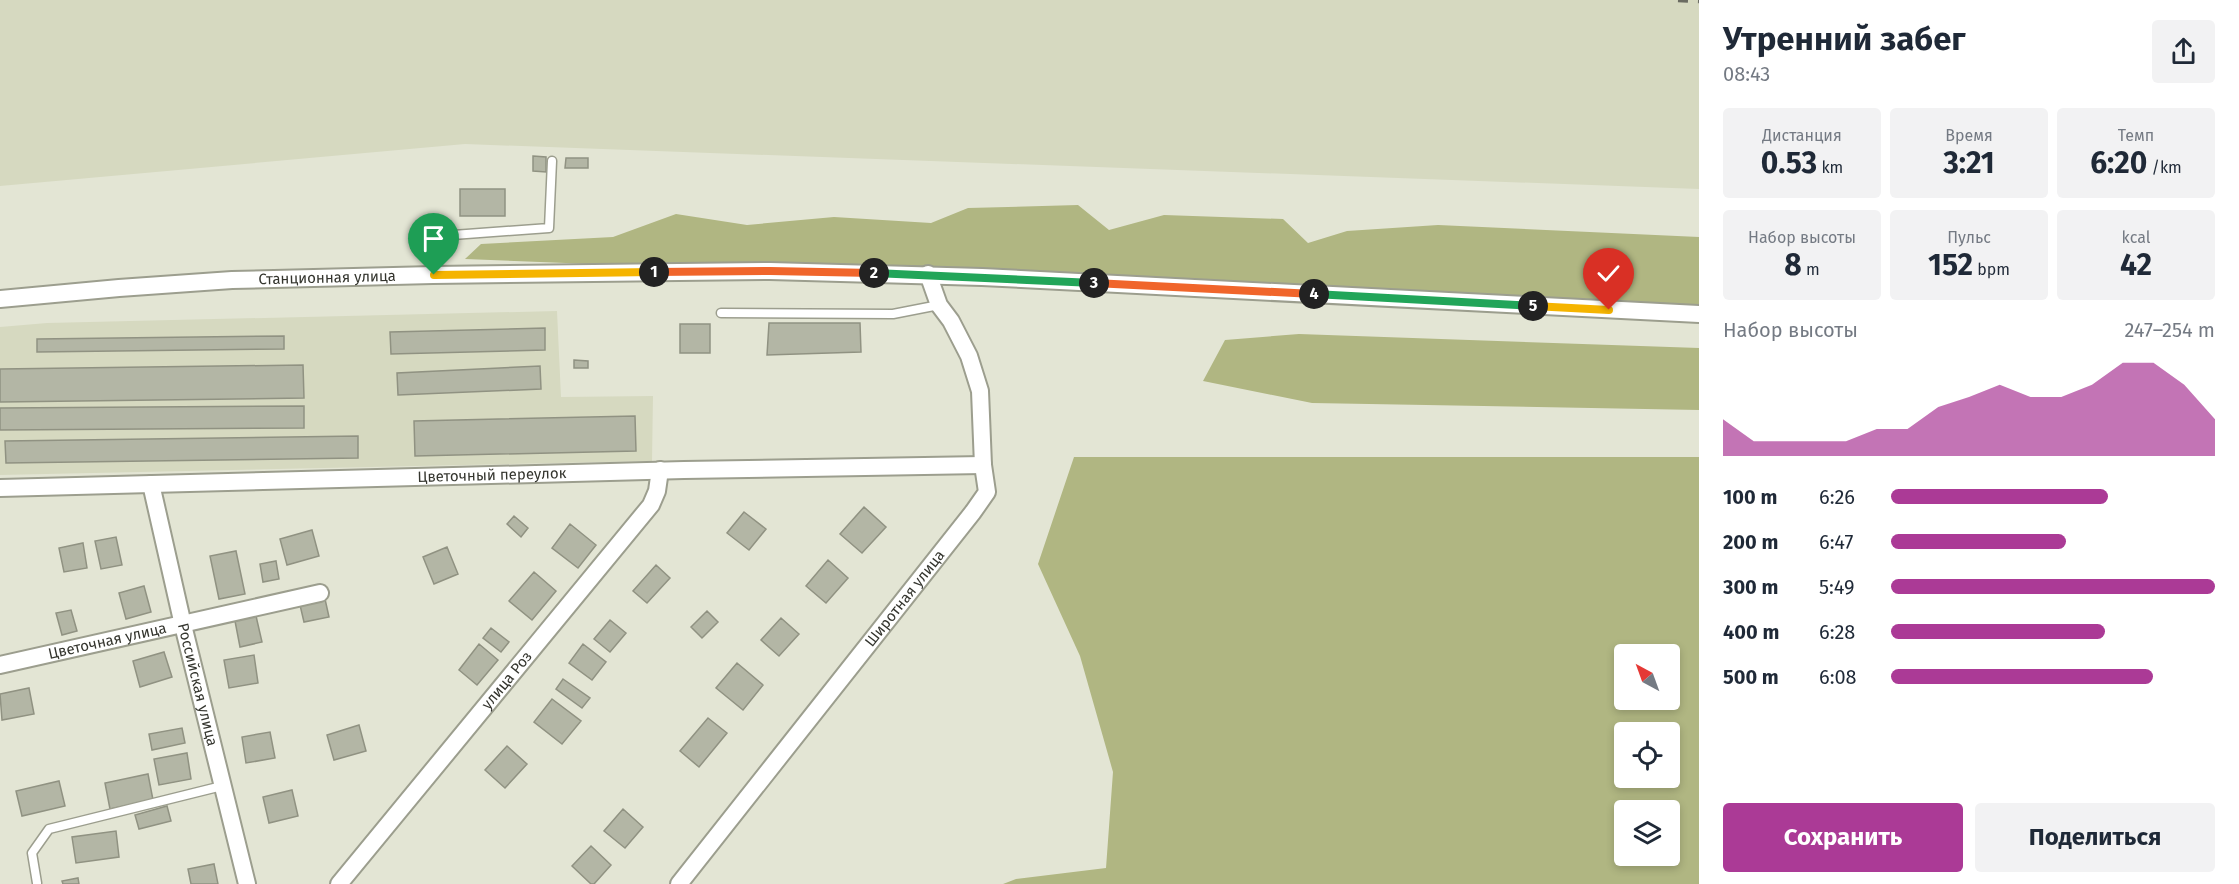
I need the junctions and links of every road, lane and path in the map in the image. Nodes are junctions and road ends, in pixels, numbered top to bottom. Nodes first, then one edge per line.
1 (552, 161) dead end
2 (928, 274) junction
3 (434, 275) junction
4 (0, 299) edge
5 (939, 305) junction
6 (721, 313) dead end
7 (1699, 314) edge
8 (983, 465) junction
9 (660, 470) junction
10 (151, 484) junction
11 (0, 488) edge
12 (320, 593) dead end
13 (183, 625) junction
14 (0, 665) edge
15 (222, 786) junction
16 (37, 883) edge
17 (247, 884) edge
18 (339, 884) edge
19 (679, 884) edge

1 - 3 lane
2 - 3 street, Станционная улица
2 - 5 street, Широтная улица
2 - 7 street, Станционная улица
3 - 4 street, Станционная улица
5 - 6 lane
5 - 8 street, Широтная улица
8 - 9 street, Цветочный переулок
8 - 19 street, Широтная улица
9 - 10 street, Цветочный переулок
9 - 18 street, улица Роз
10 - 11 street, Цветочный переулок
10 - 13 street, Российская улица
12 - 13 street, Цветочная улица
13 - 14 street, Цветочная улица
13 - 15 street, Российская улица
15 - 16 lane
15 - 17 street, Российская улица

